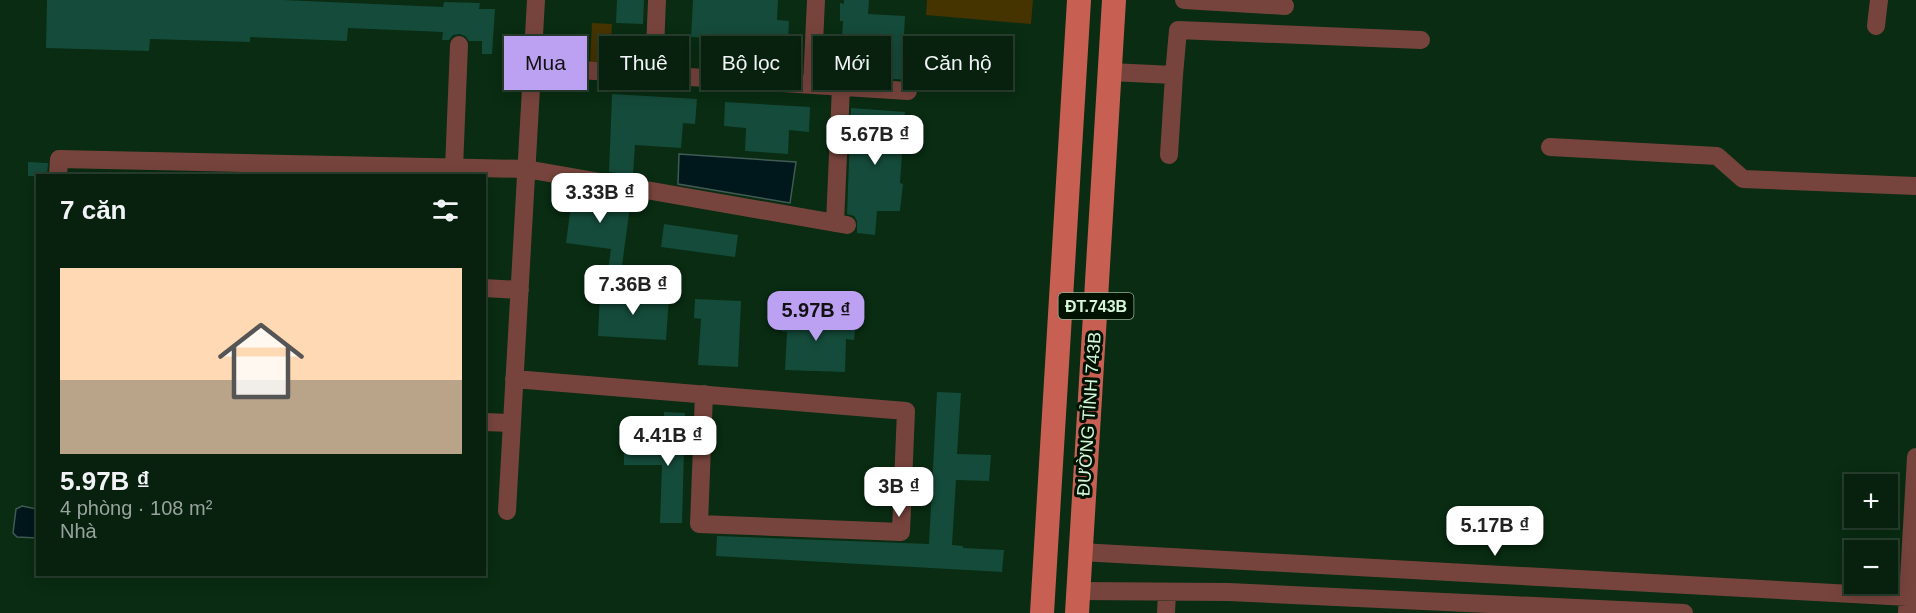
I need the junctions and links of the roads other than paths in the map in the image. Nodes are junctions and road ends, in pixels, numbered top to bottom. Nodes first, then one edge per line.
1 (536, 0) edge
2 (657, 0) edge
3 (816, 0) edge
4 (1079, 0) edge
5 (1114, 0) edge
6 (1184, 0) edge
7 (1879, 0) edge
8 (1285, 6) dead end
9 (1876, 26) dead end
10 (534, 36) edge
11 (656, 36) edge
12 (1421, 40) dead end
13 (459, 45) dead end
14 (1110, 72) junction
15 (1174, 75) junction
16 (689, 77) edge
17 (812, 85) joint
18 (531, 90) edge
19 (841, 90) edge
20 (891, 90) edge
21 (908, 91) dead end
22 (1550, 147) dead end
23 (1169, 155) dead end
24 (454, 168) junction
25 (526, 170) junction
26 (58, 174) edge
27 (1916, 186) edge
28 (486, 288) edge
29 (520, 290) junction
30 (514, 379) junction
31 (705, 394) junction
32 (486, 422) edge
33 (512, 423) junction
34 (1916, 457) edge
35 (507, 511) dead end
36 (1080, 552) junction
37 (1504, 575) junction
38 (1167, 592) junction
39 (1078, 602) edge
40 (1506, 604) junction
41 (1907, 605) edge
42 (1042, 613) edge
43 (1166, 613) edge
44 (1684, 613) edge

1 - 10 street
2 - 11 street
3 - 17 street
4 - 42 main road, ĐƯỜNG TỈNH 743B / ĐT.743B
5 - 14 main road, ĐƯỜNG TỈNH 743B / ĐT.743B
6 - 8 street
7 - 9 street
12 - 15 street
13 - 24 street
14 - 15 street
14 - 36 main road, ĐƯỜNG TỈNH 743B / ĐT.743B
15 - 23 street
16 - 17 street
18 - 25 street
19 - 25 street
20 - 21 street
22 - 27 street
24 - 25 street
24 - 26 street
25 - 29 street
28 - 29 street
29 - 30 street
30 - 31 street
30 - 33 street
31 - 31 street
32 - 33 street
33 - 35 street
34 - 41 street
36 - 37 street
36 - 39 main road, ĐƯỜNG TỈNH 743B / ĐT.743B
37 - 40 street
37 - 41 street
38 - 39 street
38 - 40 street
38 - 43 street
40 - 44 street

